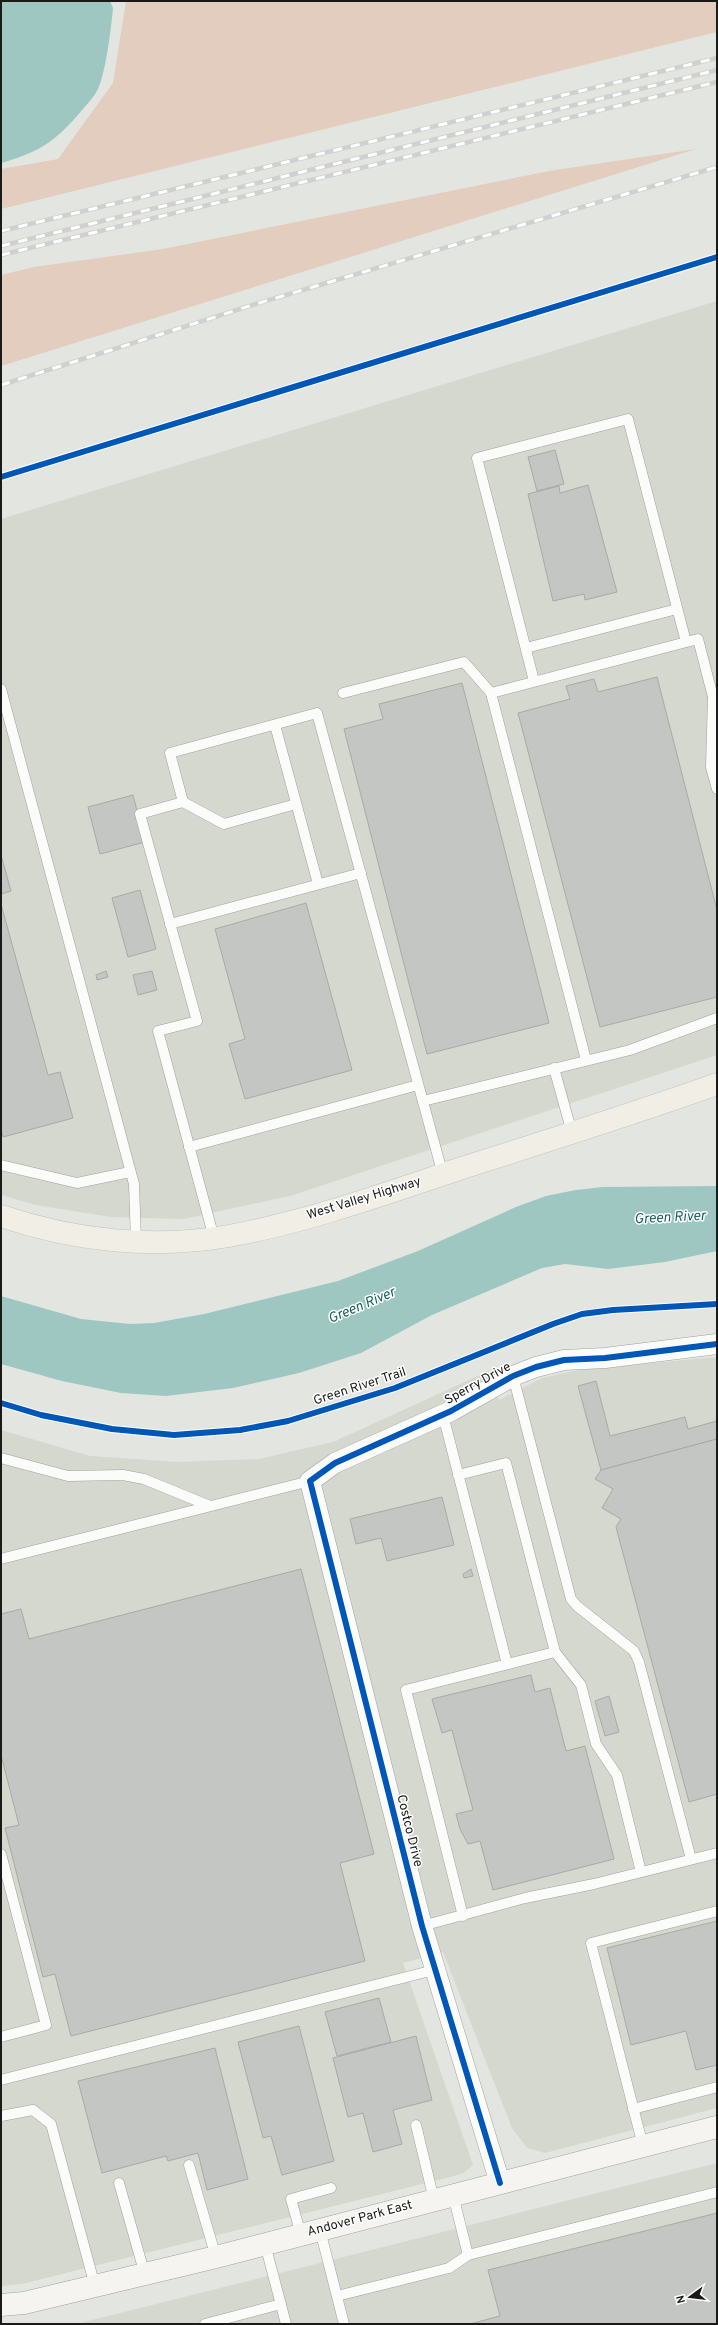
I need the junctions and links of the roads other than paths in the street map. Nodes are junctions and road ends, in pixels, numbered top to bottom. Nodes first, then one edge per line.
1 (677, 609) junction
2 (686, 642) junction
3 (526, 648) junction
4 (534, 682) junction
5 (1, 689) edge
6 (491, 692) junction
7 (343, 693) dead end
8 (715, 699) edge
9 (275, 725) junction
10 (717, 789) edge
11 (183, 802) junction
12 (296, 804) junction
13 (361, 872) junction
14 (318, 884) junction
15 (170, 924) junction
16 (717, 1018) edge
17 (586, 1060) junction
18 (554, 1068) junction
19 (717, 1084) edge
20 (418, 1085) junction
21 (423, 1101) junction
22 (572, 1133) junction
23 (189, 1147) junction
24 (1, 1165) edge
25 (130, 1172) junction
26 (443, 1175) junction
27 (1, 1216) edge
28 (214, 1238) junction
29 (136, 1241) junction
30 (717, 1344) edge
31 (513, 1376) junction
32 (443, 1415) junction
33 (1, 1458) edge
34 (458, 1475) junction
35 (310, 1481) junction
36 (210, 1506) junction
37 (1, 1559) edge
38 (555, 1652) junction
39 (507, 1664) junction
40 (717, 1852) edge
41 (1, 1854) edge
42 (691, 1859) junction
43 (642, 1872) junction
44 (717, 1911) edge
45 (463, 1916) junction
46 (422, 1926) junction
47 (434, 1970) junction
48 (1, 2037) edge
49 (1, 2080) edge
50 (717, 2087) edge
51 (633, 2109) junction
52 (1, 2116) edge
53 (416, 2125) dead end
54 (717, 2127) edge
55 (643, 2146) junction
56 (189, 2165) dead end
57 (500, 2182) junction
58 (119, 2183) dead end
59 (331, 2188) dead end
60 (717, 2192) edge
61 (443, 2197) junction
62 (310, 2232) junction
63 (265, 2244) junction
64 (468, 2255) junction
65 (216, 2257) junction
66 (145, 2275) junction
67 (95, 2286) junction
68 (337, 2296) junction
69 (281, 2304) junction
70 (1, 2305) edge
71 (205, 2324) edge
72 (286, 2324) edge
73 (344, 2324) edge

1 - 2 lane
1 - 3 lane
1 - 3 lane
2 - 4 lane
2 - 8 lane
3 - 4 lane
4 - 6 lane
5 - 25 lane
6 - 7 lane
6 - 17 lane
8 - 10 lane
9 - 11 lane
9 - 12 lane
9 - 13 lane
11 - 12 lane
11 - 15 lane
12 - 14 lane
13 - 14 lane
13 - 20 lane
14 - 15 lane
15 - 23 lane
16 - 17 lane
17 - 18 lane
18 - 21 lane
18 - 22 lane
19 - 22 main road, West Valley Highway
20 - 21 lane
20 - 23 lane
21 - 26 lane
22 - 26 main road, West Valley Highway
23 - 28 lane
24 - 25 lane
25 - 29 lane
26 - 28 main road, West Valley Highway
27 - 29 main road, West Valley Highway
28 - 29 main road, West Valley Highway
30 - 31 street, Sperry Drive
31 - 32 street, Sperry Drive
31 - 42 lane
32 - 34 lane
32 - 35 street, Sperry Drive
33 - 36 lane
34 - 38 lane
34 - 39 lane
35 - 36 lane
35 - 46 street, Costco Drive
36 - 37 lane
38 - 39 lane
38 - 43 lane
39 - 45 lane
40 - 42 lane
41 - 48 lane
42 - 43 lane
43 - 45 lane
44 - 51 lane
45 - 46 lane
46 - 47 street, Costco Drive
47 - 49 lane
47 - 57 street, Costco Drive
50 - 51 lane
51 - 55 lane
52 - 67 lane
53 - 61 lane
54 - 55 street, Andover Park East
55 - 57 street, Andover Park East
56 - 65 lane
57 - 61 street, Andover Park East
58 - 66 lane
59 - 62 lane
60 - 64 lane
61 - 62 street, Andover Park East
61 - 64 lane
62 - 63 street, Andover Park East
62 - 68 lane
63 - 65 street, Andover Park East
63 - 69 lane
64 - 68 lane
65 - 66 street, Andover Park East
66 - 67 street, Andover Park East
67 - 70 street, Andover Park East
68 - 73 lane
69 - 71 lane
69 - 72 lane

